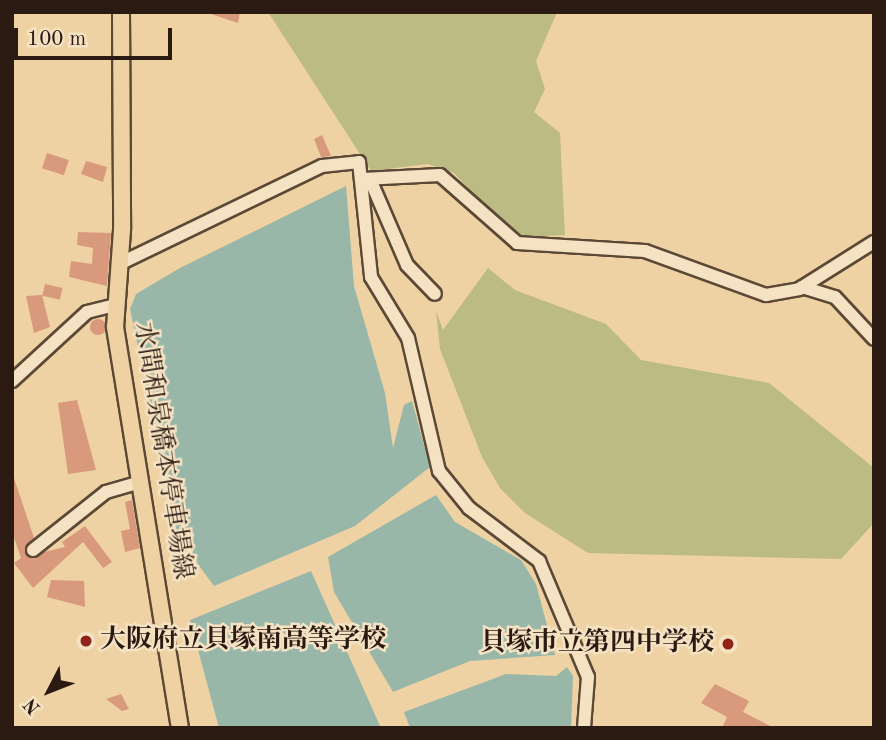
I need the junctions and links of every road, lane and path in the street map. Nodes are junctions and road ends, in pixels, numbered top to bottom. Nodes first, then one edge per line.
1 (121, 12) edge
2 (368, 182) junction
3 (874, 242) edge
4 (119, 264) junction
5 (802, 287) junction
6 (435, 294) dead end
7 (116, 305) junction
8 (874, 339) edge
9 (12, 381) edge
10 (140, 482) junction
11 (33, 550) dead end
12 (180, 728) edge
13 (584, 728) edge

1 - 4 main road, 水間和泉橋本停車場線
2 - 4 street
2 - 5 street
2 - 6 street
2 - 13 street
3 - 5 street
4 - 7 main road, 水間和泉橋本停車場線
5 - 8 street
7 - 9 street
7 - 10 main road, 水間和泉橋本停車場線
10 - 11 street
10 - 12 main road, 水間和泉橋本停車場線

